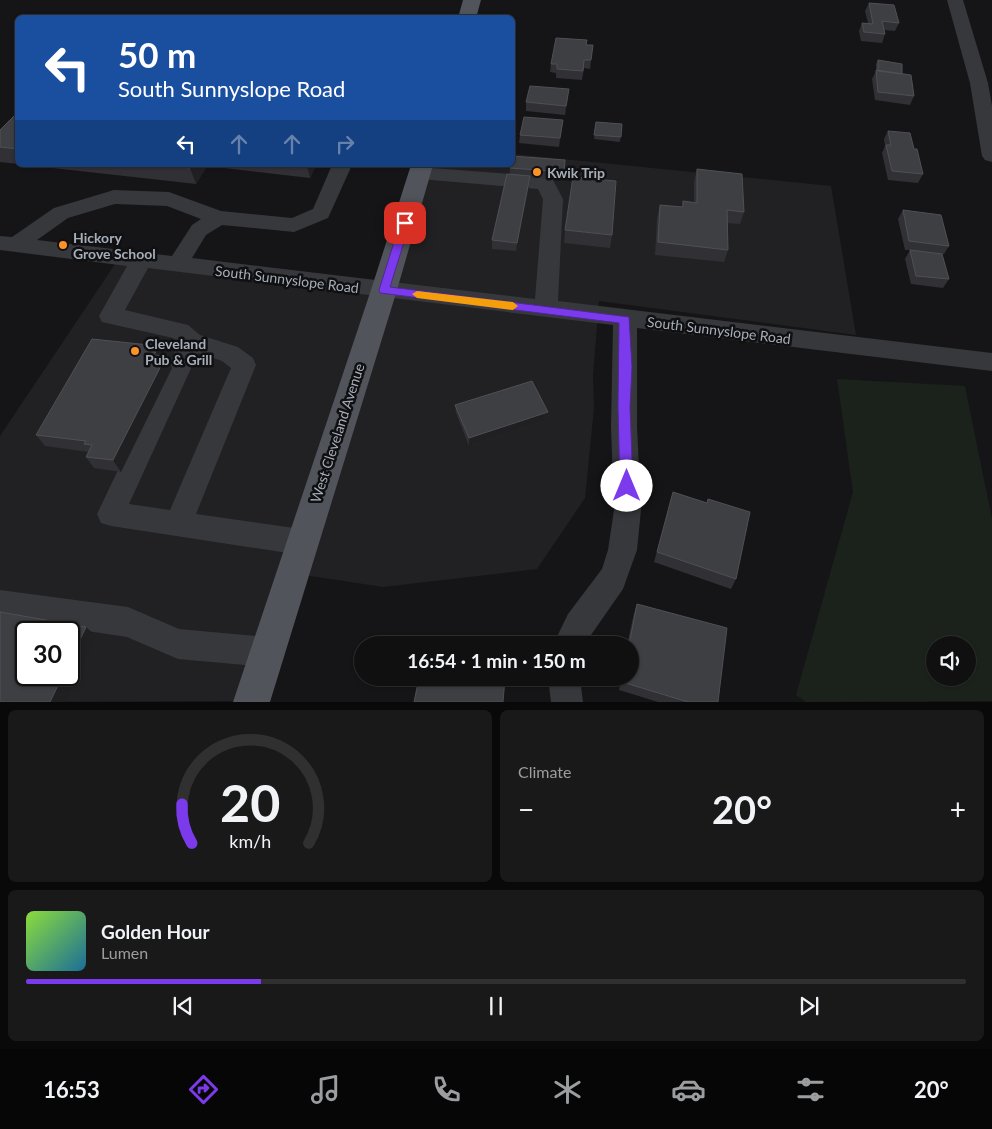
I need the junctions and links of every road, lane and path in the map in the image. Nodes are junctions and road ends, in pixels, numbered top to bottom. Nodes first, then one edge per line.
1 (472, 0) edge
2 (955, 0) edge
3 (468, 15) edge
4 (992, 156) edge
5 (341, 167) edge
6 (421, 169) edge
7 (218, 218) junction
8 (8, 244) edge
9 (141, 261) junction
10 (177, 265) junction
11 (384, 290) junction
12 (546, 310) junction
13 (625, 320) junction
14 (192, 341) junction
15 (992, 362) edge
16 (178, 524) junction
17 (301, 542) junction
18 (0, 604) edge
19 (573, 636) edge
20 (266, 652) junction
21 (565, 686) edge
22 (251, 702) edge
23 (567, 702) edge

1 - 3 main road
2 - 4 street
5 - 7 street
6 - 11 main road, West Cleveland Avenue
6 - 12 street
7 - 8 street
7 - 10 street
8 - 9 street, South Sunnyslope Road
9 - 10 street, South Sunnyslope Road
9 - 14 street
10 - 11 street, South Sunnyslope Road
11 - 12 street, South Sunnyslope Road
11 - 17 main road, West Cleveland Avenue
12 - 13 street, South Sunnyslope Road
13 - 15 street, South Sunnyslope Road
13 - 19 street
14 - 16 street
14 - 16 street
16 - 17 street
17 - 20 main road, West Cleveland Avenue
18 - 20 street
20 - 22 main road, West Cleveland Avenue
21 - 23 street

